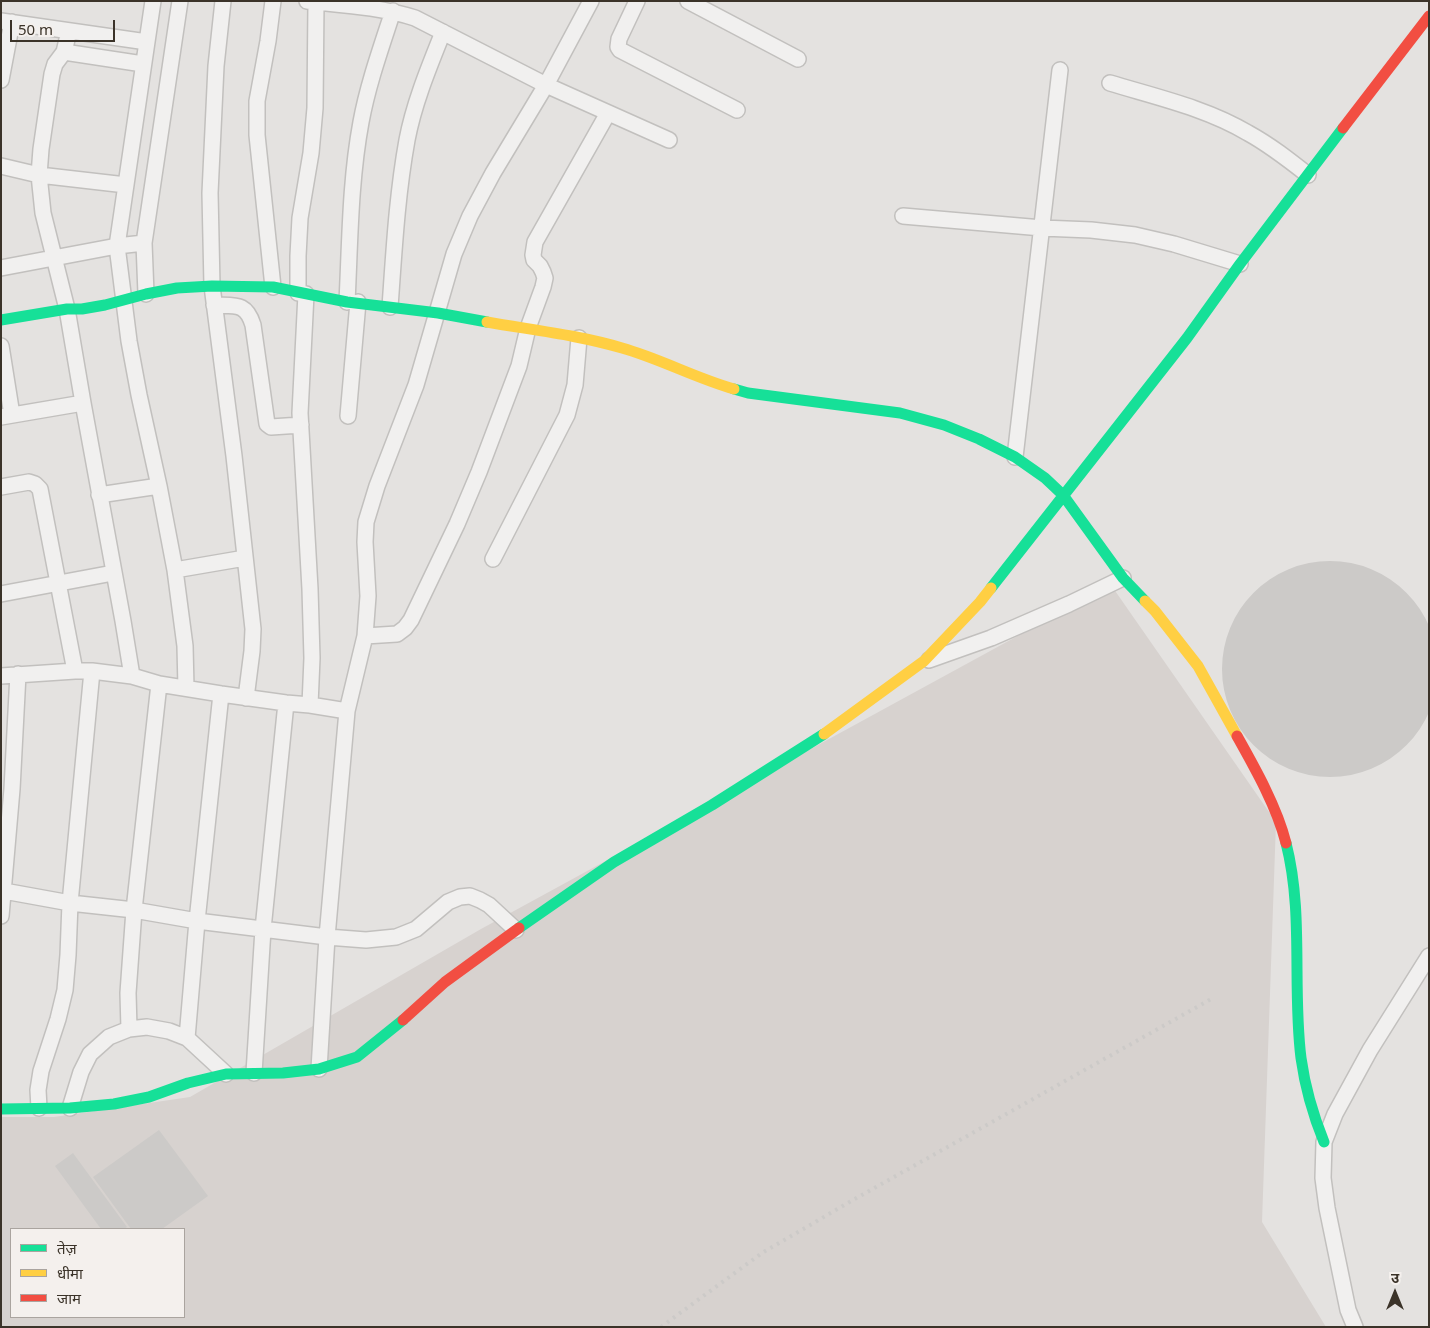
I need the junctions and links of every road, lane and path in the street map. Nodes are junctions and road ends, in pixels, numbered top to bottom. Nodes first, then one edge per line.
1 (153, 1) edge
2 (180, 1) edge
3 (222, 1) edge
4 (273, 1) edge
5 (591, 1) edge
6 (637, 1) edge
7 (688, 1) edge
8 (311, 2) edge
9 (393, 11) junction
10 (1429, 16) edge
11 (7, 21) edge
12 (69, 31) junction
13 (443, 32) junction
14 (147, 42) junction
15 (64, 52) junction
16 (798, 59) dead end
17 (144, 64) junction
18 (1060, 70) dead end
19 (1, 80) edge
20 (1110, 83) dead end
21 (546, 85) junction
22 (737, 110) dead end
23 (608, 113) junction
24 (670, 140) dead end
25 (1, 166) edge
26 (39, 175) junction
27 (1308, 175) junction
28 (126, 185) junction
29 (904, 216) dead end
30 (1042, 228) junction
31 (144, 243) junction
32 (117, 246) junction
33 (54, 257) junction
34 (1240, 264) junction
35 (1, 268) edge
36 (212, 286) junction
37 (273, 286) junction
38 (302, 293) junction
39 (146, 294) junction
40 (123, 300) junction
41 (352, 302) junction
42 (214, 305) junction
43 (390, 307) junction
44 (67, 309) junction
45 (438, 313) junction
46 (1, 320) edge
47 (528, 328) junction
48 (579, 338) junction
49 (1, 346) edge
50 (83, 404) junction
51 (6, 416) edge
52 (348, 416) dead end
53 (301, 426) junction
54 (1016, 457) junction
55 (159, 486) junction
56 (1, 487) edge
57 (99, 495) junction
58 (1063, 495) junction
59 (245, 558) junction
60 (494, 559) dead end
61 (175, 570) junction
62 (113, 573) junction
63 (1123, 578) junction
64 (58, 583) junction
65 (1, 594) edge
66 (365, 636) junction
67 (924, 661) junction
68 (75, 670) junction
69 (92, 672) junction
70 (18, 674) junction
71 (1, 676) edge
72 (132, 676) junction
73 (159, 684) junction
74 (186, 688) junction
75 (221, 694) junction
76 (246, 698) junction
77 (286, 703) junction
78 (310, 704) junction
79 (347, 711) junction
80 (4, 891) junction
81 (70, 903) junction
82 (134, 910) junction
83 (1, 916) edge
84 (197, 921) junction
85 (263, 929) junction
86 (516, 930) junction
87 (327, 937) junction
88 (1429, 956) edge
89 (129, 1029) junction
90 (187, 1038) junction
91 (319, 1069) junction
92 (254, 1073) junction
93 (226, 1074) junction
94 (39, 1108) junction
95 (70, 1108) junction
96 (1, 1109) edge
97 (1324, 1142) junction
98 (1355, 1327) edge

1 - 14 street
2 - 31 street
3 - 36 street
4 - 37 street
5 - 21 street
6 - 22 street
7 - 16 street
8 - 9 street
8 - 38 street
9 - 13 street
9 - 41 street
10 - 27 street
11 - 12 street
11 - 19 street
12 - 14 street
12 - 15 street
13 - 21 street
13 - 43 street
14 - 17 street
15 - 17 street
15 - 26 street
17 - 28 street
18 - 30 street
20 - 27 street
21 - 23 street
21 - 45 street
23 - 24 street
23 - 47 street
25 - 26 street
26 - 28 street
26 - 33 street
27 - 34 street
28 - 32 street
29 - 30 street
30 - 34 street
30 - 54 street
31 - 32 street
31 - 39 street
32 - 33 street
32 - 40 street
33 - 35 street
33 - 44 street
34 - 58 street
36 - 37 street
36 - 39 street
36 - 42 street
37 - 38 street
38 - 41 street
38 - 53 street
39 - 40 street
40 - 44 street
40 - 55 street
41 - 43 street
41 - 52 street
42 - 53 street
42 - 59 street
43 - 45 street
44 - 46 street
44 - 50 street
45 - 47 street
45 - 66 street
47 - 48 street
47 - 66 street
48 - 54 street
48 - 60 street
49 - 51 street
50 - 51 street
50 - 57 street
53 - 78 street
54 - 58 street
55 - 57 street
55 - 61 street
56 - 64 street
57 - 62 street
58 - 63 street
58 - 67 street
59 - 61 street
59 - 76 street
61 - 74 street
62 - 64 street
62 - 72 street
63 - 67 street
63 - 97 street
64 - 65 street
64 - 68 street
66 - 79 street
67 - 86 street
68 - 69 street
68 - 70 street
69 - 72 street
69 - 81 street
70 - 71 street
70 - 80 street
72 - 73 street
73 - 74 street
73 - 82 street
74 - 75 street
75 - 76 street
75 - 84 street
76 - 77 street
77 - 78 street
77 - 85 street
78 - 79 street
79 - 87 street
80 - 81 street
80 - 83 street
81 - 82 street
81 - 94 street
82 - 84 street
82 - 89 street
84 - 85 street
84 - 90 street
85 - 87 street
85 - 92 street
86 - 87 street
86 - 91 street
87 - 91 street
88 - 97 street
89 - 90 street
89 - 95 street
90 - 93 street
91 - 92 street
92 - 93 street
93 - 95 street
94 - 95 street
94 - 96 street
97 - 98 street

